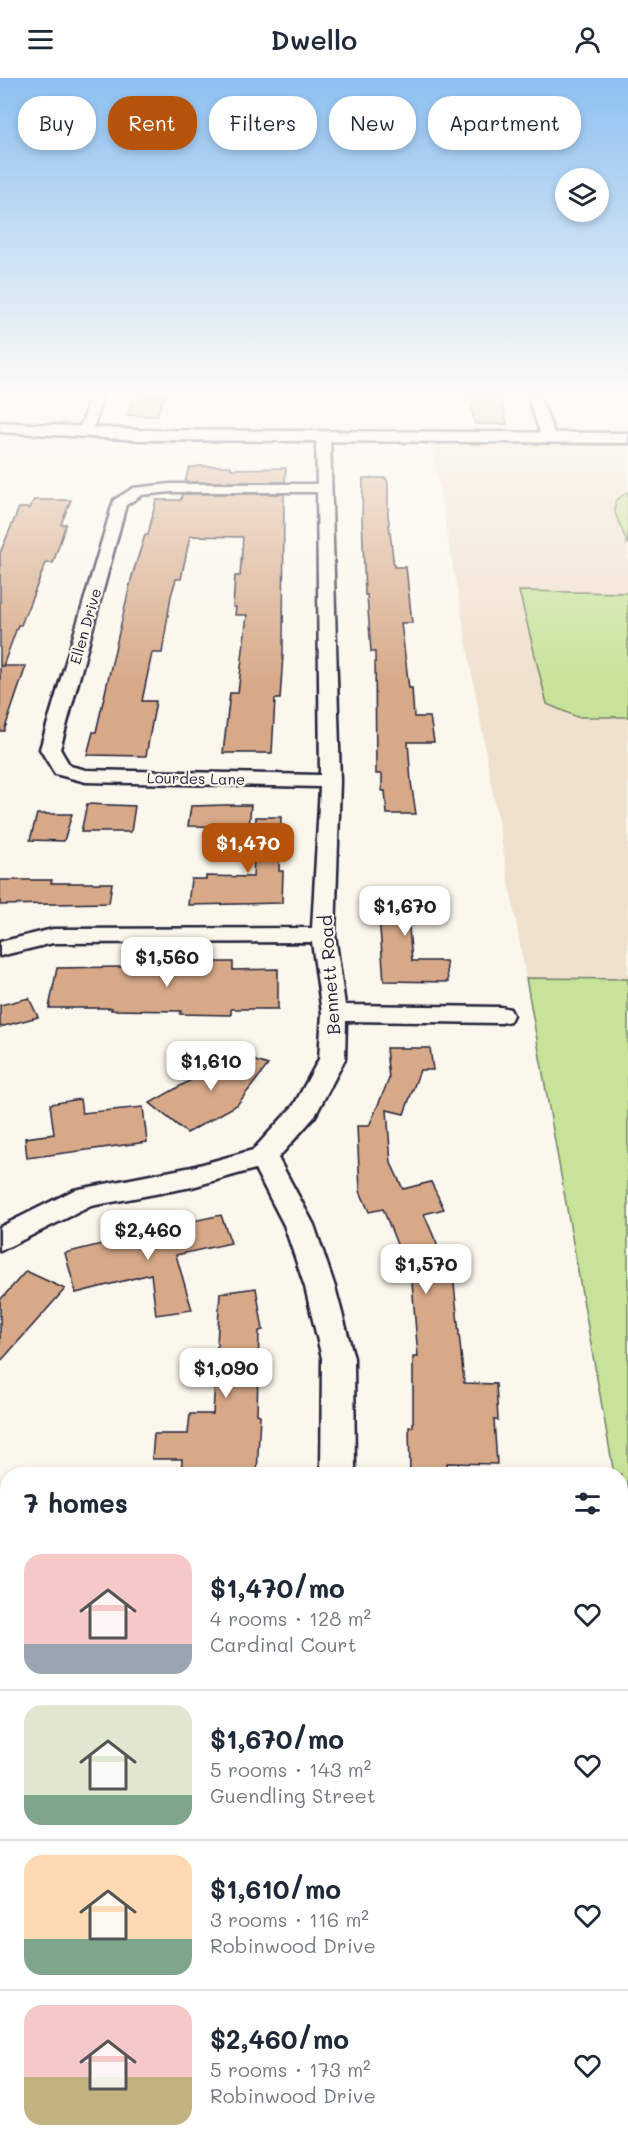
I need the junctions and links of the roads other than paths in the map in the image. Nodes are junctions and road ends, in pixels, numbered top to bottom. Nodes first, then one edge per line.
1 (137, 492) edge
2 (324, 492) edge
3 (62, 770) joint
4 (330, 781) junction
5 (323, 935) junction
6 (0, 949) edge
7 (334, 1012) junction
8 (501, 1015) dead end
9 (263, 1157) junction
10 (0, 1240) edge
11 (338, 1467) edge

1 - 3 street, Ellen Drive
2 - 4 street, Bennett Road
3 - 4 street, Lourdes Lane
4 - 5 street, Bennett Road
5 - 6 street
5 - 7 street, Bennett Road
7 - 8 street
7 - 9 street, Bennett Road
9 - 10 street
9 - 11 street

